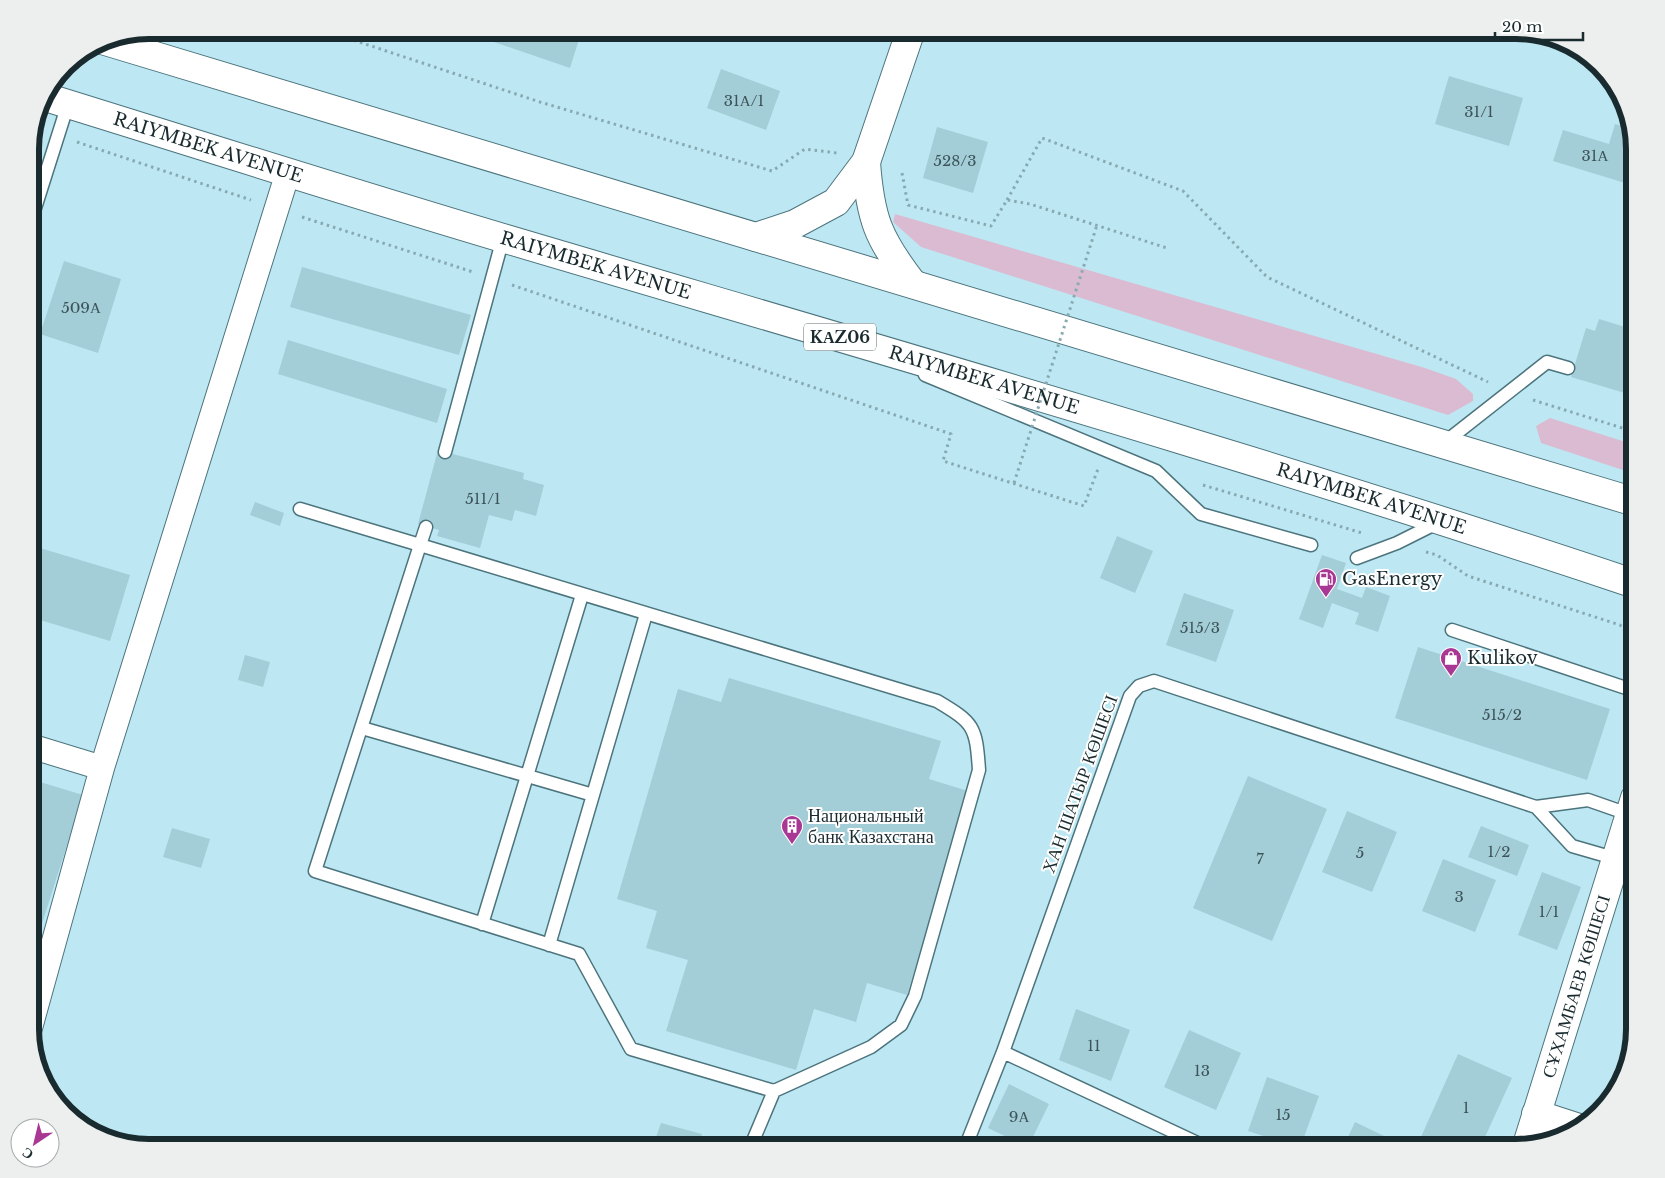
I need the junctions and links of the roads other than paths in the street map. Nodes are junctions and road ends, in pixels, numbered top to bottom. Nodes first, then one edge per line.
1 (908, 39) edge
2 (116, 44) edge
3 (51, 99) edge
4 (68, 104) junction
5 (866, 162) junction
6 (288, 172) junction
7 (39, 196) edge
8 (756, 237) junction
9 (503, 238) junction
10 (913, 284) junction
11 (814, 329) junction
12 (1568, 368) dead end
13 (1444, 443) junction
14 (445, 452) dead end
15 (1626, 499) edge
16 (300, 509) dead end
17 (1443, 520) junction
18 (426, 526) dead end
19 (420, 545) junction
20 (1311, 545) dead end
21 (1357, 558) dead end
22 (1626, 581) edge
23 (582, 595) junction
24 (646, 614) junction
25 (1452, 630) dead end
26 (1626, 688) edge
27 (362, 728) junction
28 (39, 749) edge
29 (102, 768) junction
30 (527, 775) junction
31 (593, 795) junction
32 (1626, 806) edge
33 (1536, 807) junction
34 (1626, 830) edge
35 (1617, 859) junction
36 (482, 924) junction
37 (549, 944) junction
38 (39, 996) edge
39 (1003, 1052) junction
40 (774, 1092) junction
41 (1536, 1114) junction
42 (1571, 1125) edge
43 (1529, 1138) edge
44 (754, 1139) edge
45 (969, 1139) edge
46 (1189, 1139) edge

1 - 5 main road
2 - 8 main road
3 - 4 main road, RAIYMBEK AVENUE / KАZ06
4 - 6 main road, RAIYMBEK AVENUE / KАZ06
4 - 7 lane
5 - 8 main road
5 - 10 main road
6 - 9 main road, RAIYMBEK AVENUE / KАZ06
6 - 29 street
8 - 10 main road
9 - 11 main road, RAIYMBEK AVENUE / KАZ06
9 - 14 lane
10 - 13 main road
11 - 17 main road, RAIYMBEK AVENUE / KАZ06
11 - 20 lane
12 - 13 lane
13 - 15 main road
16 - 19 lane
17 - 21 lane
17 - 22 main road, RAIYMBEK AVENUE / KАZ06
18 - 19 lane
19 - 23 lane
19 - 27 lane
23 - 24 lane
23 - 30 lane
24 - 31 lane
24 - 40 lane
25 - 26 lane
27 - 30 lane
27 - 36 lane
28 - 29 street
29 - 38 street
30 - 31 lane
30 - 36 lane
31 - 37 lane
32 - 33 lane, ХАН ШАТЫР КӨШЕСІ
33 - 35 lane, ХАН ШАТЫР КӨШЕСІ
33 - 39 lane, ХАН ШАТЫР КӨШЕСІ
34 - 35 main road, СҰХАМБАЕВ КӨШЕСІ
35 - 41 main road, СҰХАМБАЕВ КӨШЕСІ
36 - 37 lane
37 - 40 lane
39 - 45 lane, ХАН ШАТЫР КӨШЕСІ
39 - 46 lane
40 - 44 lane
41 - 42 main road
41 - 43 main road, СҰХАМБАЕВ КӨШЕСІ

